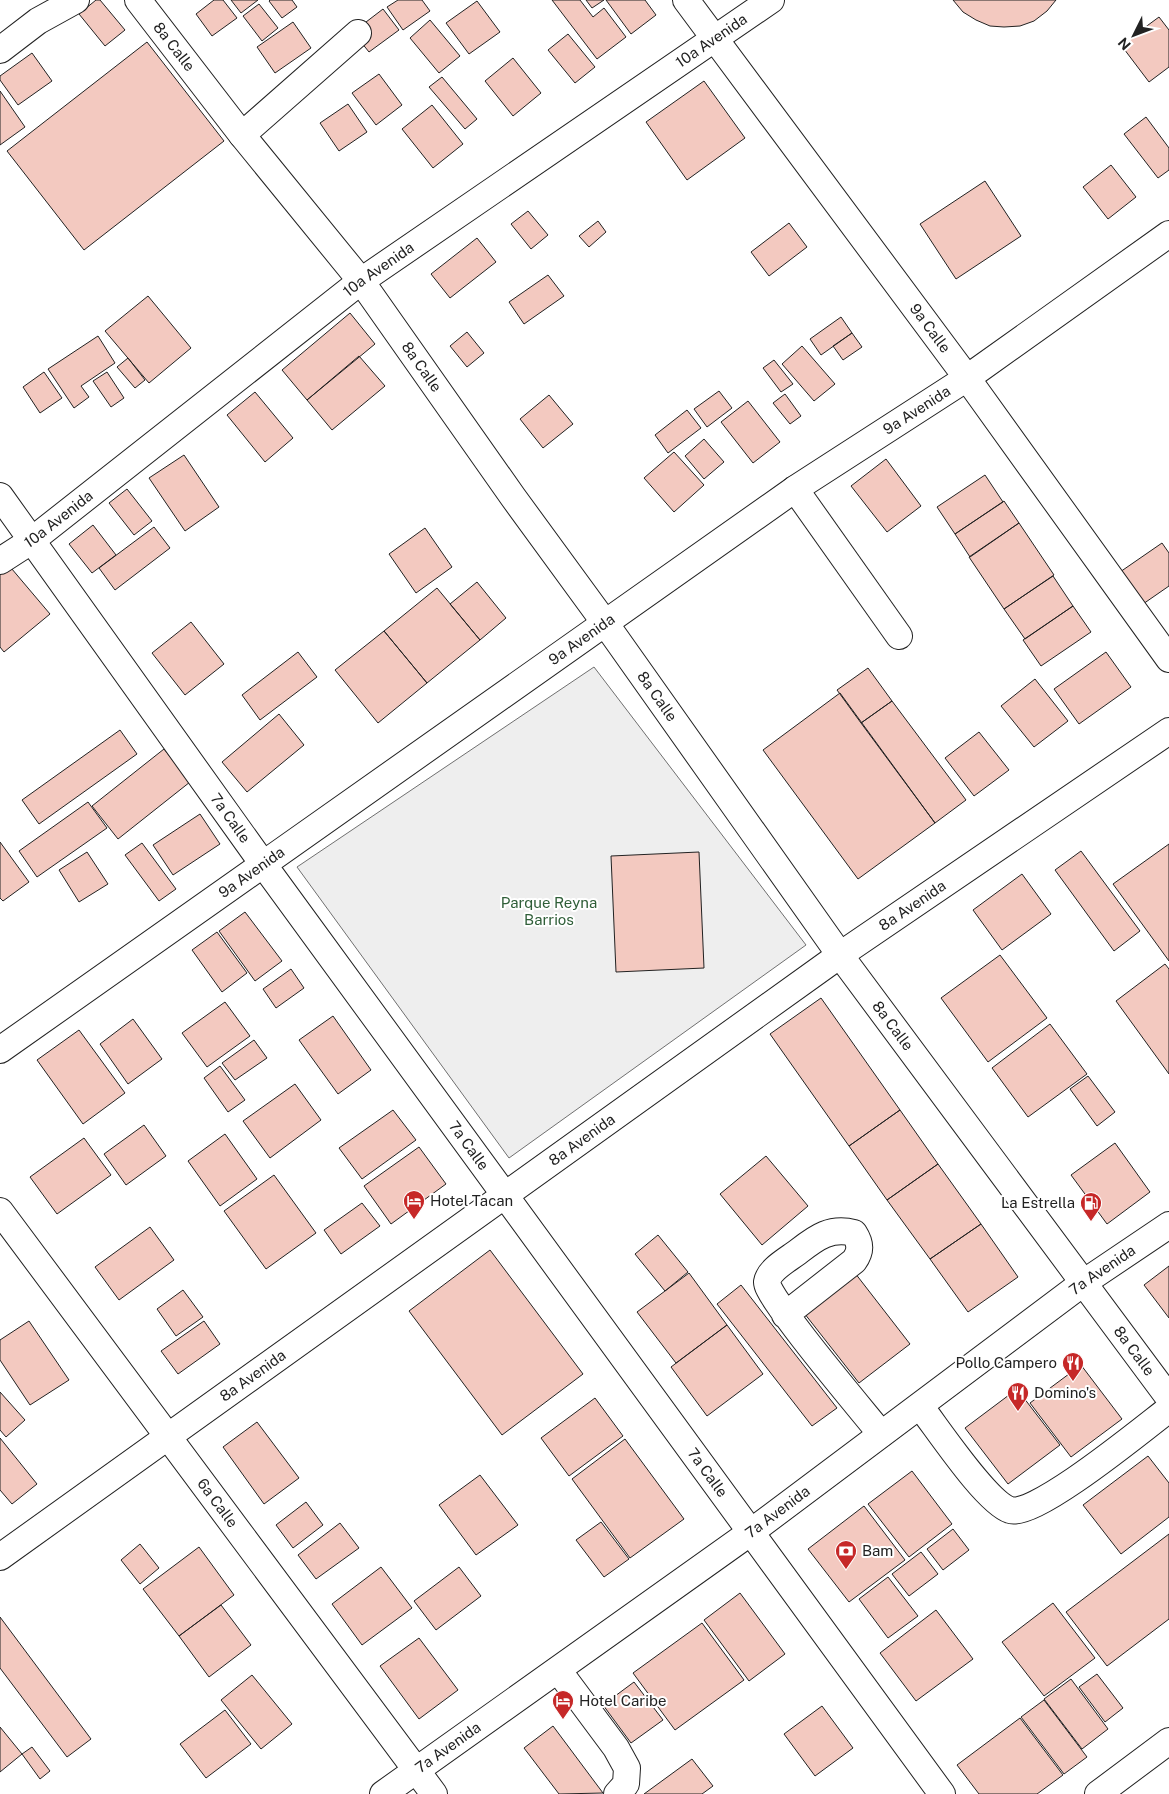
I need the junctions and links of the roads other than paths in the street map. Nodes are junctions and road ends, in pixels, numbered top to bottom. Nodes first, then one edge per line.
1 (76, 0) edge
2 (138, 0) edge
3 (686, 0) edge
4 (771, 0) edge
5 (358, 33) dead end
6 (714, 38) junction
7 (0, 50) edge
8 (242, 135) junction
9 (1169, 234) edge
10 (361, 281) junction
11 (966, 378) junction
12 (795, 488) junction
13 (0, 496) edge
14 (31, 541) junction
15 (0, 561) edge
16 (605, 623) junction
17 (899, 636) dead end
18 (1169, 659) edge
19 (1169, 731) edge
20 (263, 864) junction
21 (840, 955) junction
22 (0, 1050) edge
23 (505, 1193) junction
24 (0, 1211) edge
25 (1169, 1225) edge
26 (1083, 1283) junction
27 (785, 1315) dead end
28 (1169, 1398) edge
29 (920, 1406) junction
30 (1169, 1409) edge
31 (881, 1434) junction
32 (166, 1437) junction
33 (751, 1532) junction
34 (0, 1557) edge
35 (558, 1670) junction
36 (1169, 1741) edge
37 (416, 1770) junction
38 (383, 1794) edge
39 (434, 1794) edge
40 (617, 1794) edge
41 (942, 1794) edge
42 (1098, 1794) edge

1 - 7 street
2 - 8 street, 8a Calle
3 - 6 street, 9a Calle
4 - 6 street, 10a Avenida
5 - 8 street
6 - 10 street, 10a Avenida
6 - 11 street, 9a Calle
8 - 10 street, 8a Calle
9 - 11 street, 9a Avenida
10 - 14 street, 10a Avenida
10 - 16 street, 8a Calle
11 - 12 street, 9a Avenida
11 - 18 street, 9a Calle
12 - 16 street, 9a Avenida
12 - 17 street
13 - 14 street, 7a Calle
14 - 15 street, 10a Avenida
14 - 20 street, 7a Calle
16 - 20 street, 9a Avenida
16 - 21 street, 8a Calle
19 - 21 street, 8a Avenida
20 - 22 street, 9a Avenida
20 - 23 street, 7a Calle
21 - 23 street, 8a Avenida
21 - 26 street, 8a Calle
23 - 32 street, 8a Avenida
23 - 33 street, 7a Calle
24 - 32 street, 6a Calle
25 - 26 street, 7a Avenida
26 - 28 street, 8a Calle
26 - 29 street, 7a Avenida
27 - 31 street
29 - 30 street
29 - 31 street, 7a Avenida
31 - 33 street, 7a Avenida
32 - 34 street, 8a Avenida
32 - 37 street, 6a Calle
33 - 35 street, 7a Avenida
33 - 41 street, 7a Calle
35 - 37 street, 7a Avenida
35 - 40 street
36 - 42 street
37 - 38 street, 7a Avenida
37 - 39 street, 6a Calle

